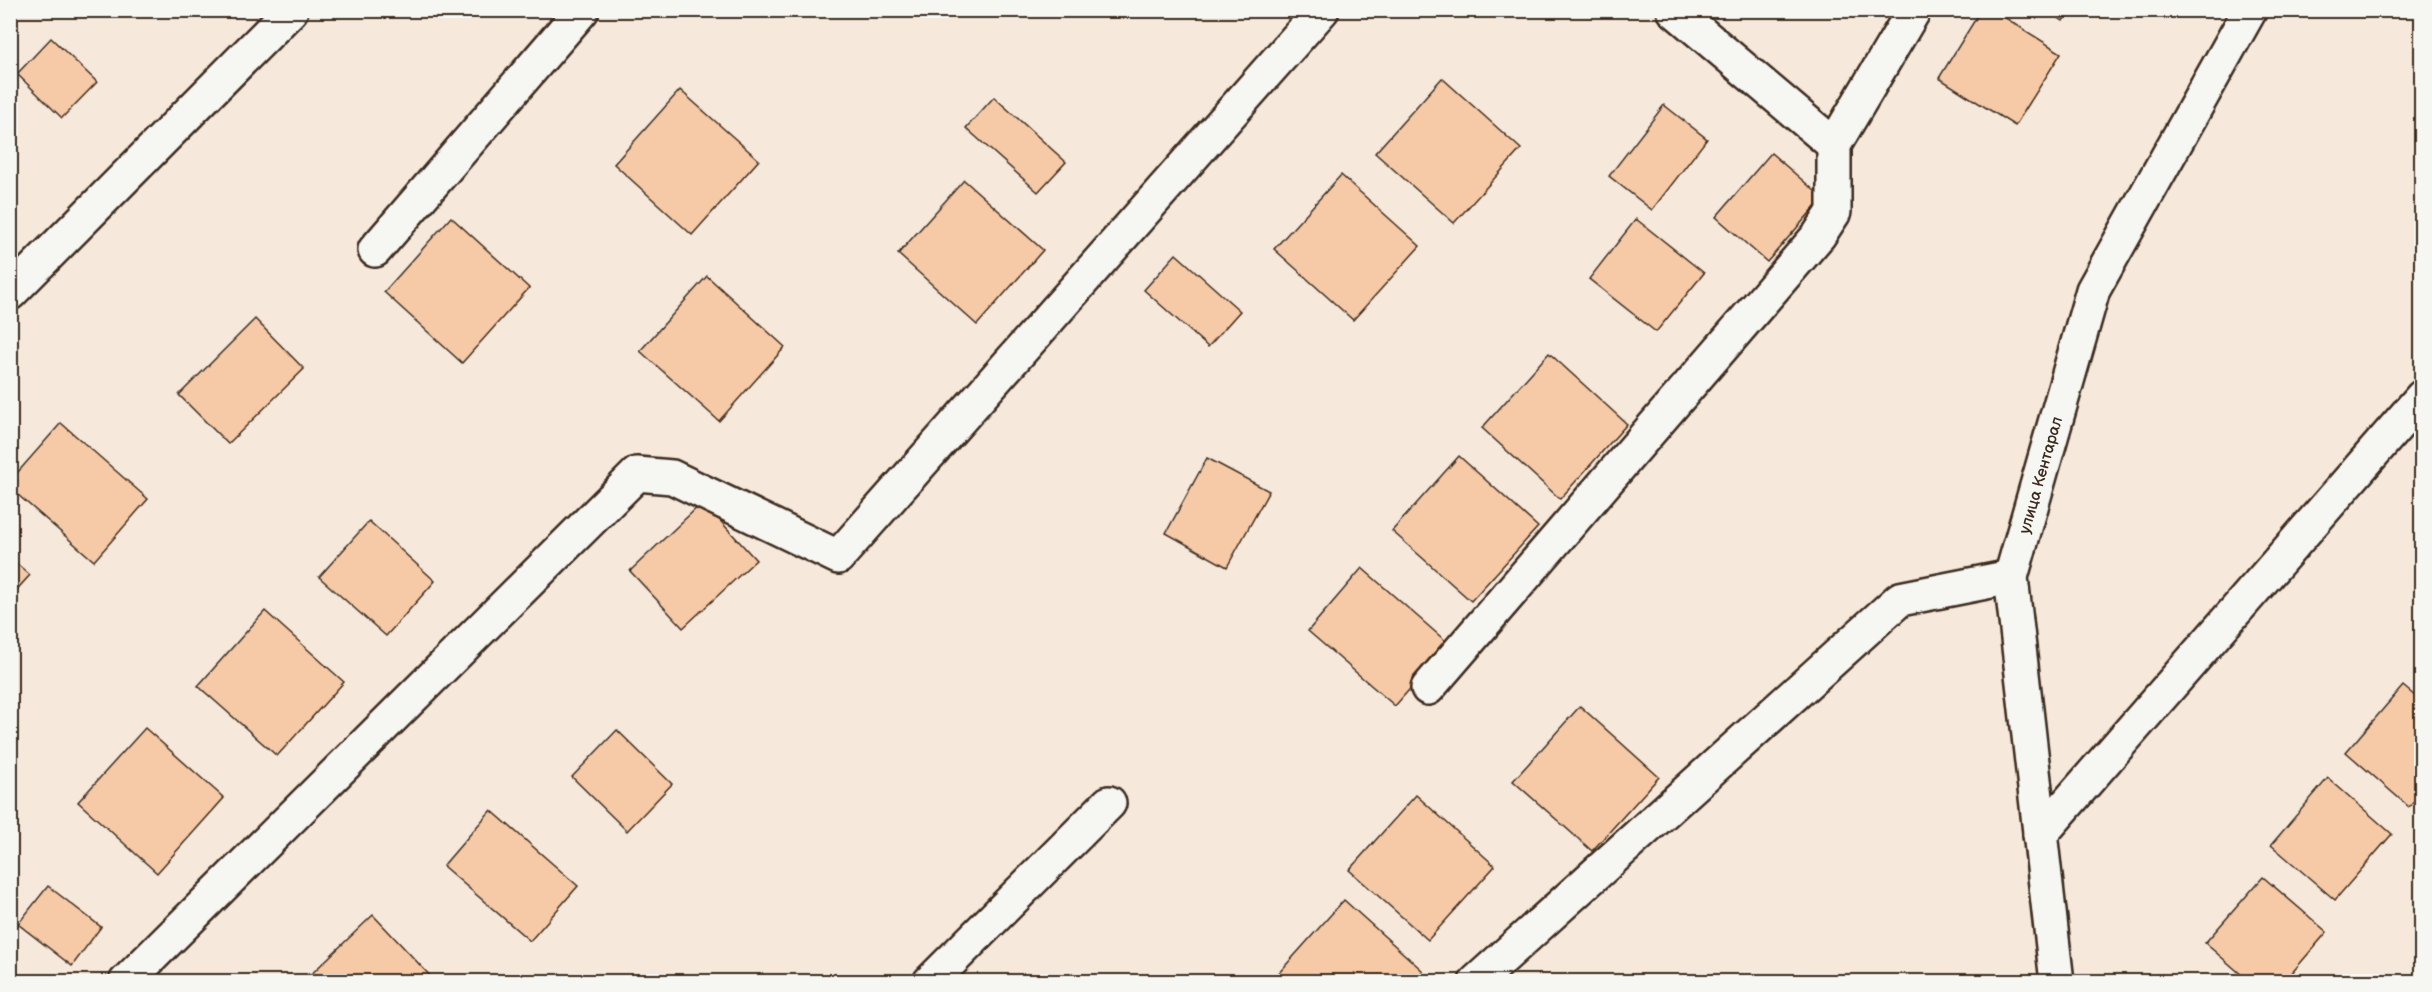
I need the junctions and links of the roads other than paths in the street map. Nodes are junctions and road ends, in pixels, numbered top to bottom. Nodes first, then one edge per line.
1 (291, 10) edge
2 (582, 10) edge
3 (1322, 10) edge
4 (1674, 10) edge
5 (1914, 10) edge
6 (2250, 10) edge
7 (1834, 145) junction
8 (375, 250) dead end
9 (10, 293) edge
10 (2421, 397) edge
11 (2011, 577) junction
12 (1428, 688) dead end
13 (1109, 803) dead end
14 (2040, 835) junction
15 (126, 981) edge
16 (930, 981) edge
17 (1476, 981) edge
18 (2056, 981) edge

1 - 9 street
2 - 8 street
3 - 15 street
4 - 7 street
5 - 7 street
6 - 11 street, улица Кентарал
7 - 12 street
10 - 14 street
11 - 14 street, улица Кентарал
11 - 17 street
13 - 16 street
14 - 18 street, улица Кентарал

